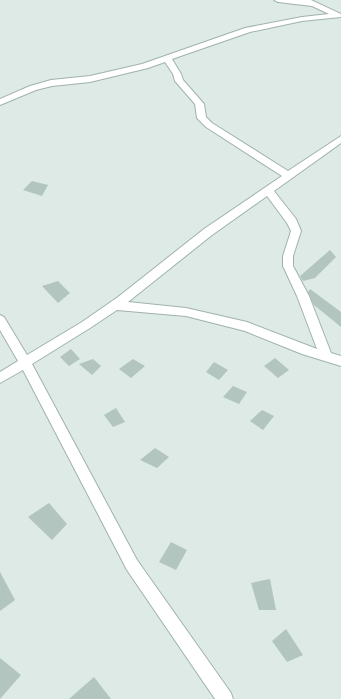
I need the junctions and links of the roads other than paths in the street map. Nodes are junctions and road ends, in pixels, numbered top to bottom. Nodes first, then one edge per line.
1 (278, 0) edge
2 (305, 0) edge
3 (313, 4) junction
4 (340, 17) edge
5 (168, 59) junction
6 (0, 102) edge
7 (341, 139) edge
8 (289, 176) junction
9 (268, 190) junction
10 (114, 305) junction
11 (0, 320) edge
12 (326, 357) junction
13 (341, 361) edge
14 (26, 362) junction
15 (0, 378) edge
16 (225, 699) edge

1 - 3 street
2 - 3 street
3 - 4 street
4 - 5 street
5 - 6 street
5 - 8 street
7 - 8 street
8 - 9 street
9 - 10 street
9 - 12 street
10 - 12 street
10 - 14 street
11 - 14 street
12 - 13 street
14 - 15 street
14 - 16 street

